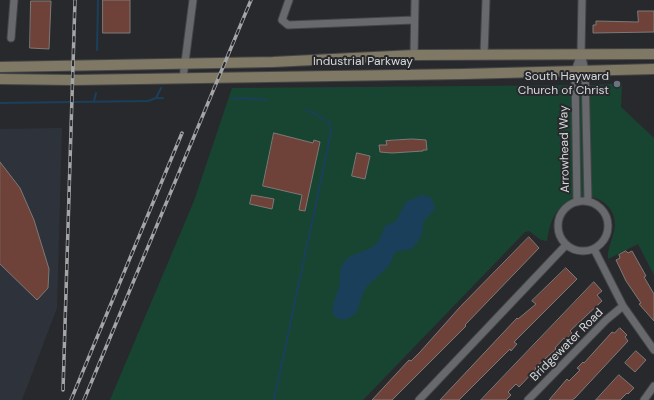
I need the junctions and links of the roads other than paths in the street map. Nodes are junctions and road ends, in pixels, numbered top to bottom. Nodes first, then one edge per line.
1 (14, 0) edge
2 (193, 0) edge
3 (289, 0) edge
4 (415, 0) edge
5 (486, 0) edge
6 (582, 0) edge
7 (414, 20) junction
8 (11, 38) dead end
9 (581, 54) junction
10 (654, 54) edge
11 (414, 55) junction
12 (484, 55) junction
13 (184, 64) junction
14 (0, 67) edge
15 (654, 69) edge
16 (580, 70) junction
17 (183, 78) junction
18 (0, 79) edge
19 (588, 201) junction
20 (577, 202) junction
21 (566, 245) junction
22 (594, 249) junction
23 (623, 306) junction
24 (654, 350) edge
25 (654, 386) edge
26 (419, 400) edge
27 (528, 400) edge
28 (644, 400) edge

1 - 8 street
2 - 13 street
3 - 7 street
4 - 7 street
5 - 12 street
6 - 9 street, Arrowhead Way
7 - 11 street
9 - 10 main road, Industrial Parkway
9 - 12 main road, Industrial Parkway
9 - 16 street, Arrowhead Way
11 - 12 main road, Industrial Parkway
11 - 13 main road, Industrial Parkway
13 - 14 main road, Industrial Parkway
13 - 17 street
15 - 16 main road, Industrial Parkway
16 - 17 main road, Industrial Parkway
16 - 19 street, Arrowhead Way
16 - 20 street, Arrowhead Way
17 - 18 main road, Industrial Parkway
19 - 20 street
19 - 22 street
20 - 21 street
21 - 22 street
21 - 26 street
22 - 23 street
23 - 24 street
23 - 27 street, Bridgewater Road
25 - 28 street

